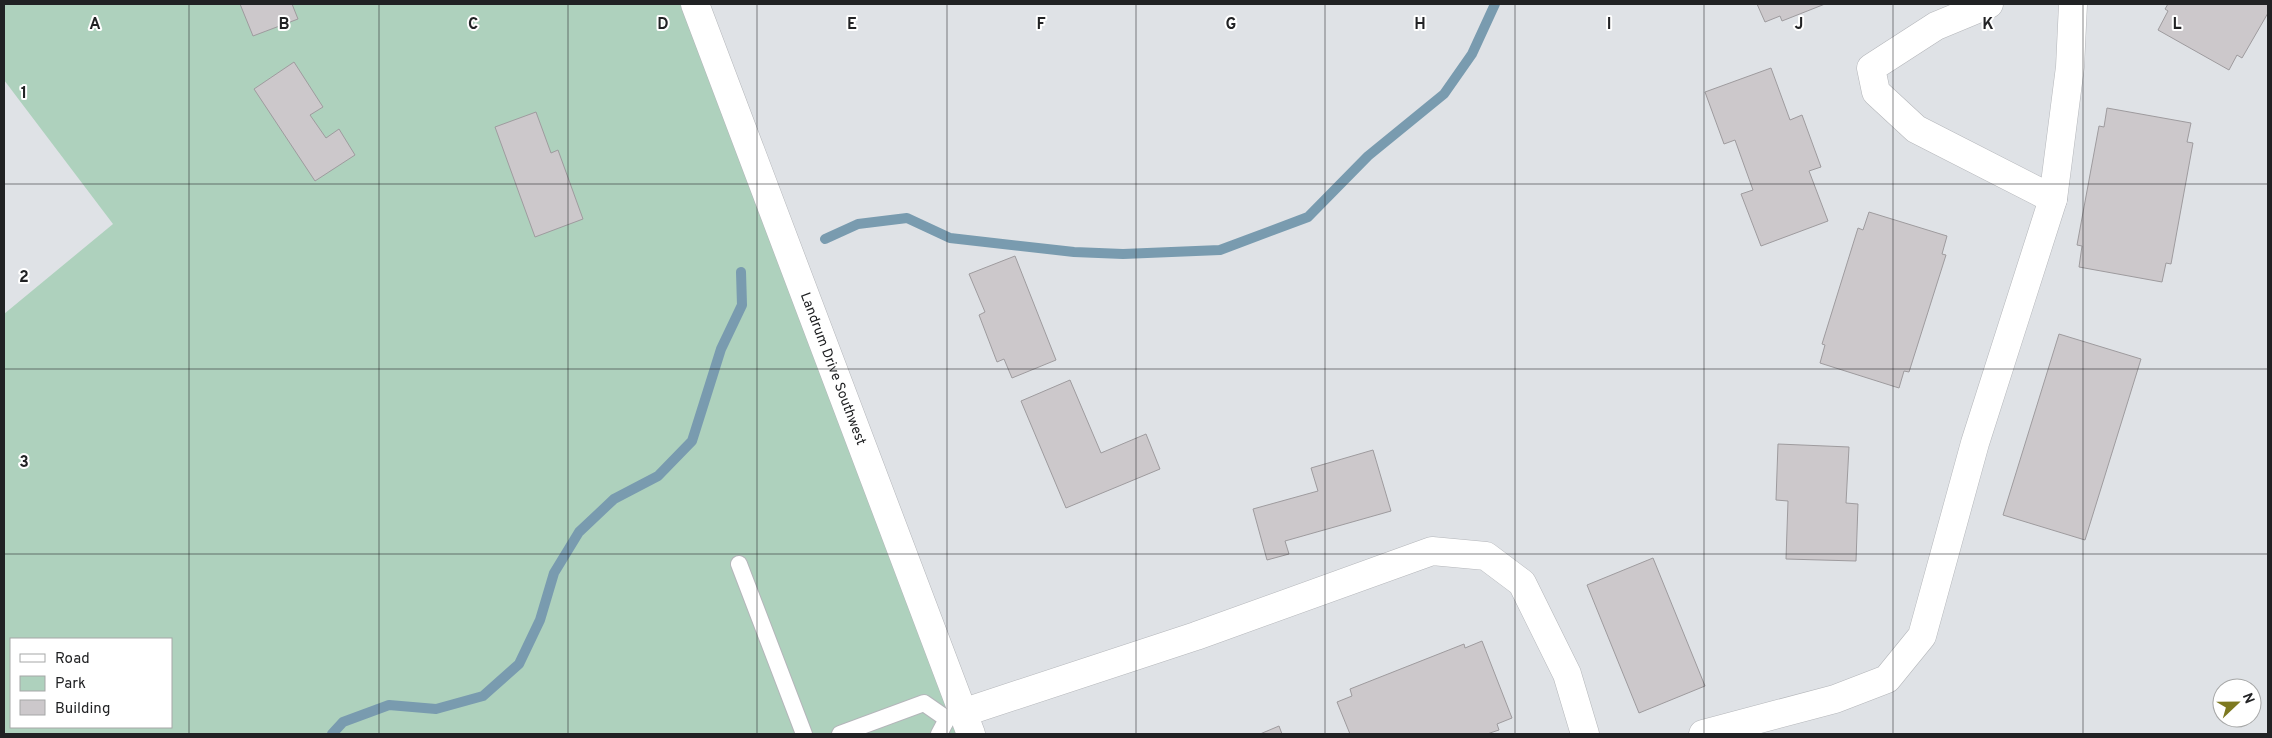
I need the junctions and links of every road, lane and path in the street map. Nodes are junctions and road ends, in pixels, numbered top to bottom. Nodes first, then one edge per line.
1 (695, 4) edge
2 (1989, 4) edge
3 (2073, 4) edge
4 (2053, 199) junction
5 (739, 564) dead end
6 (960, 722) edge
7 (804, 734) edge
8 (840, 734) edge
9 (939, 734) edge
10 (1585, 734) edge
11 (1703, 734) edge

1 - 6 street, Landrum Drive Southwest
2 - 4 street
3 - 4 street
4 - 11 street
5 - 7 lane
6 - 8 lane
6 - 9 lane
6 - 10 street

